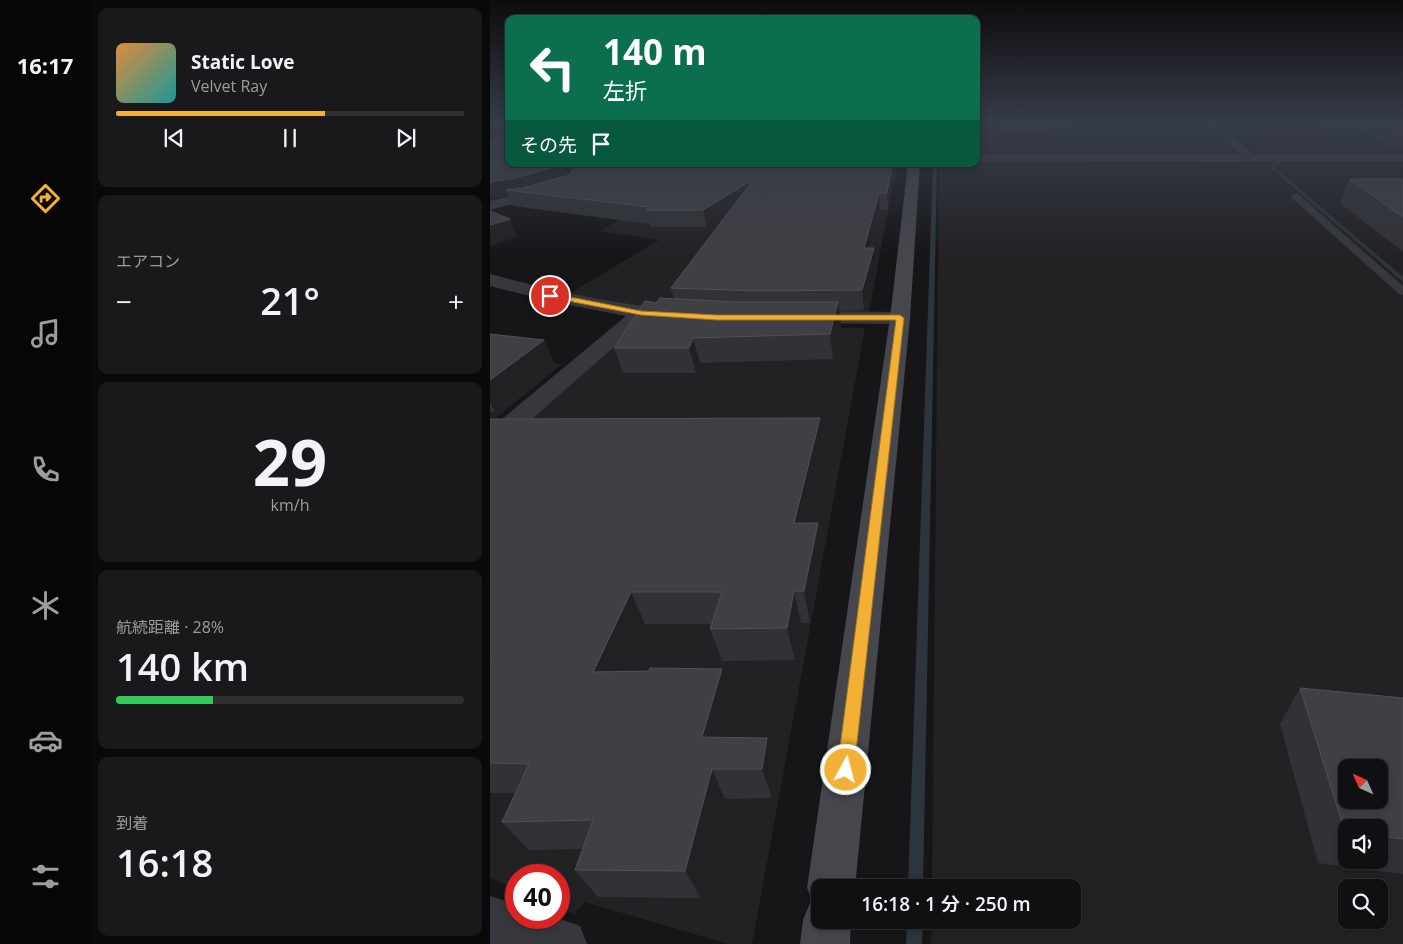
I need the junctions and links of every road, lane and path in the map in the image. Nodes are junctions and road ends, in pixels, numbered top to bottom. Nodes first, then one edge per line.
1 (580, 168) edge
2 (914, 168) edge
3 (490, 196) edge
4 (1295, 196) dead end
5 (507, 201) junction
6 (490, 206) edge
7 (494, 285) edge
8 (1403, 292) edge
9 (641, 313) junction
10 (698, 316) edge
11 (785, 317) edge
12 (900, 318) junction
13 (490, 442) edge
14 (832, 879) edge
15 (490, 920) edge
16 (827, 929) edge
17 (562, 944) edge
18 (825, 944) edge

1 - 5 street
2 - 12 street
3 - 5 street
4 - 8 lane
5 - 6 street
7 - 9 street
9 - 10 street
9 - 13 street
11 - 12 street
12 - 14 street
15 - 17 street
16 - 18 street

